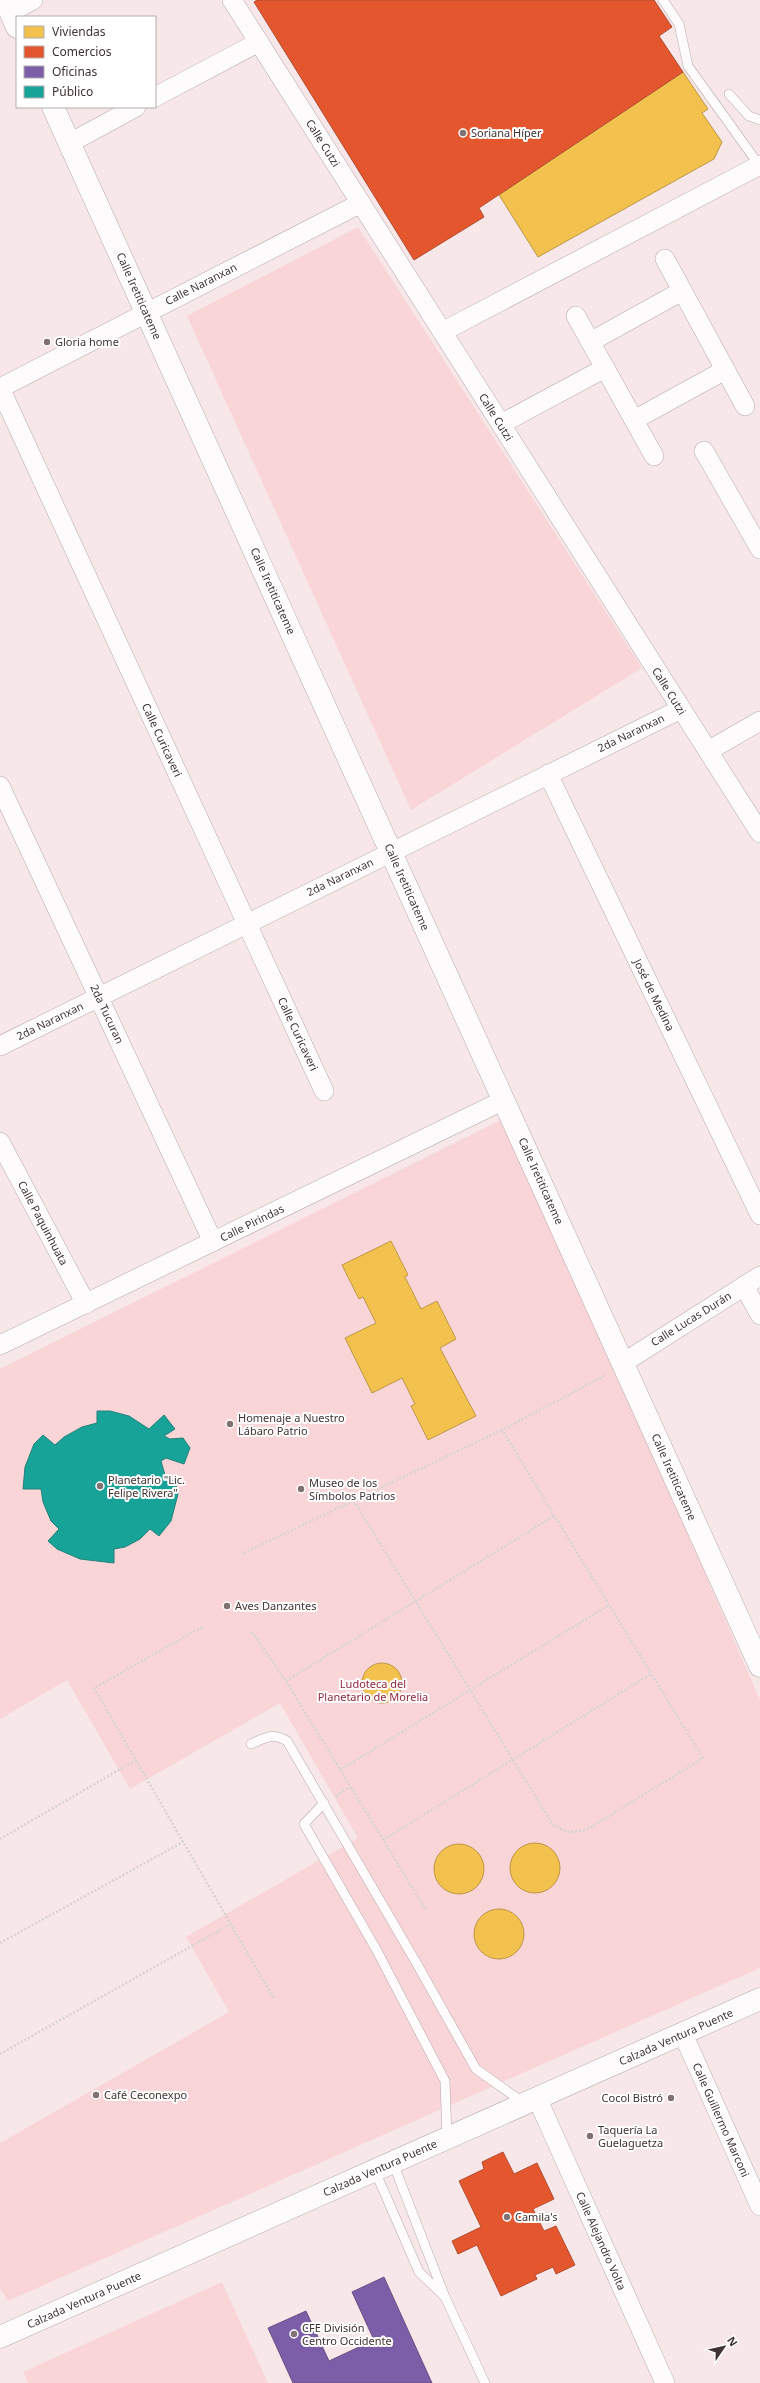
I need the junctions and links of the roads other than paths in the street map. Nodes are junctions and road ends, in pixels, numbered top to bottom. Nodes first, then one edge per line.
1 (33, 0) edge
2 (232, 0) edge
3 (663, 0) edge
4 (11, 13) edge
5 (259, 42) junction
6 (729, 94) dead end
7 (156, 96) edge
8 (53, 108) edge
9 (134, 108) edge
10 (760, 120) edge
11 (70, 143) junction
12 (760, 165) edge
13 (361, 203) junction
14 (665, 259) dead end
15 (682, 291) junction
16 (146, 312) junction
17 (576, 316) dead end
18 (442, 332) junction
19 (590, 342) junction
20 (605, 368) junction
21 (725, 370) junction
22 (0, 388) edge
23 (745, 406) dead end
24 (634, 420) junction
25 (501, 424) junction
26 (704, 451) dead end
27 (654, 456) dead end
28 (760, 549) edge
29 (681, 709) junction
30 (760, 721) edge
31 (708, 751) junction
32 (548, 774) junction
33 (0, 786) edge
34 (760, 834) edge
35 (391, 852) junction
36 (247, 923) junction
37 (99, 997) junction
38 (0, 1046) edge
39 (324, 1091) dead end
40 (504, 1100) junction
41 (0, 1142) edge
42 (760, 1215) edge
43 (213, 1242) junction
44 (760, 1276) edge
45 (744, 1286) junction
46 (86, 1304) junction
47 (760, 1314) edge
48 (0, 1345) edge
49 (623, 1363) junction
50 (760, 1666) edge
51 (251, 1744) dead end
52 (324, 1803) junction
53 (760, 1999) edge
54 (683, 2034) junction
55 (532, 2101) junction
56 (443, 2140) junction
57 (384, 2167) junction
58 (760, 2206) edge
59 (445, 2297) junction
60 (4, 2333) edge
61 (485, 2383) edge
62 (665, 2383) edge

1 - 4 street
2 - 5 street, Calle Cutzi
3 - 12 lane
5 - 7 street
5 - 13 street, Calle Cutzi
6 - 10 lane
8 - 11 street, Calle Iretiticateme
9 - 11 street
11 - 16 street, Calle Iretiticateme
12 - 18 street
13 - 16 street, Calle Naranxan
13 - 18 street, Calle Cutzi
14 - 15 street
15 - 19 street
15 - 21 street
16 - 22 street, Calle Naranxan
16 - 35 street, Calle Iretiticateme
17 - 19 street
18 - 25 street, Calle Cutzi
19 - 20 street
20 - 24 street
20 - 25 street
21 - 23 street
21 - 24 street
22 - 36 street, Calle Curicaveri
24 - 27 street
25 - 29 street, Calle Cutzi
26 - 28 street
29 - 31 street, Calle Cutzi
29 - 32 street, 2da Naranxan
30 - 31 street
31 - 34 street, Calle Cutzi
32 - 35 street, 2da Naranxan
32 - 42 street, José de Medina
33 - 37 street, 2da Tucuran
35 - 36 street, 2da Naranxan
35 - 40 street, Calle Iretiticateme
36 - 37 street, 2da Naranxan
36 - 39 street, Calle Curicaveri
37 - 38 street, 2da Naranxan
37 - 43 street, 2da Tucuran
40 - 43 street, Calle Pirindas
40 - 49 street, Calle Iretiticateme
41 - 46 street, Calle Paquinhuata
43 - 46 street, Calle Pirindas
44 - 45 street, Calle Lucas Durán
45 - 47 street
45 - 49 street, Calle Lucas Durán
46 - 48 street, Calle Pirindas
49 - 50 street, Calle Iretiticateme
51 - 52 lane
52 - 55 lane
52 - 56 lane
53 - 54 street, Calzada Ventura Puente
54 - 55 street, Calzada Ventura Puente
54 - 58 street, Calle Guillermo Marconi
55 - 56 street, Calzada Ventura Puente
55 - 62 street, Calle Alejandro Volta
56 - 57 street, Calzada Ventura Puente
57 - 59 lane
57 - 59 lane
57 - 60 street, Calzada Ventura Puente
59 - 61 lane

